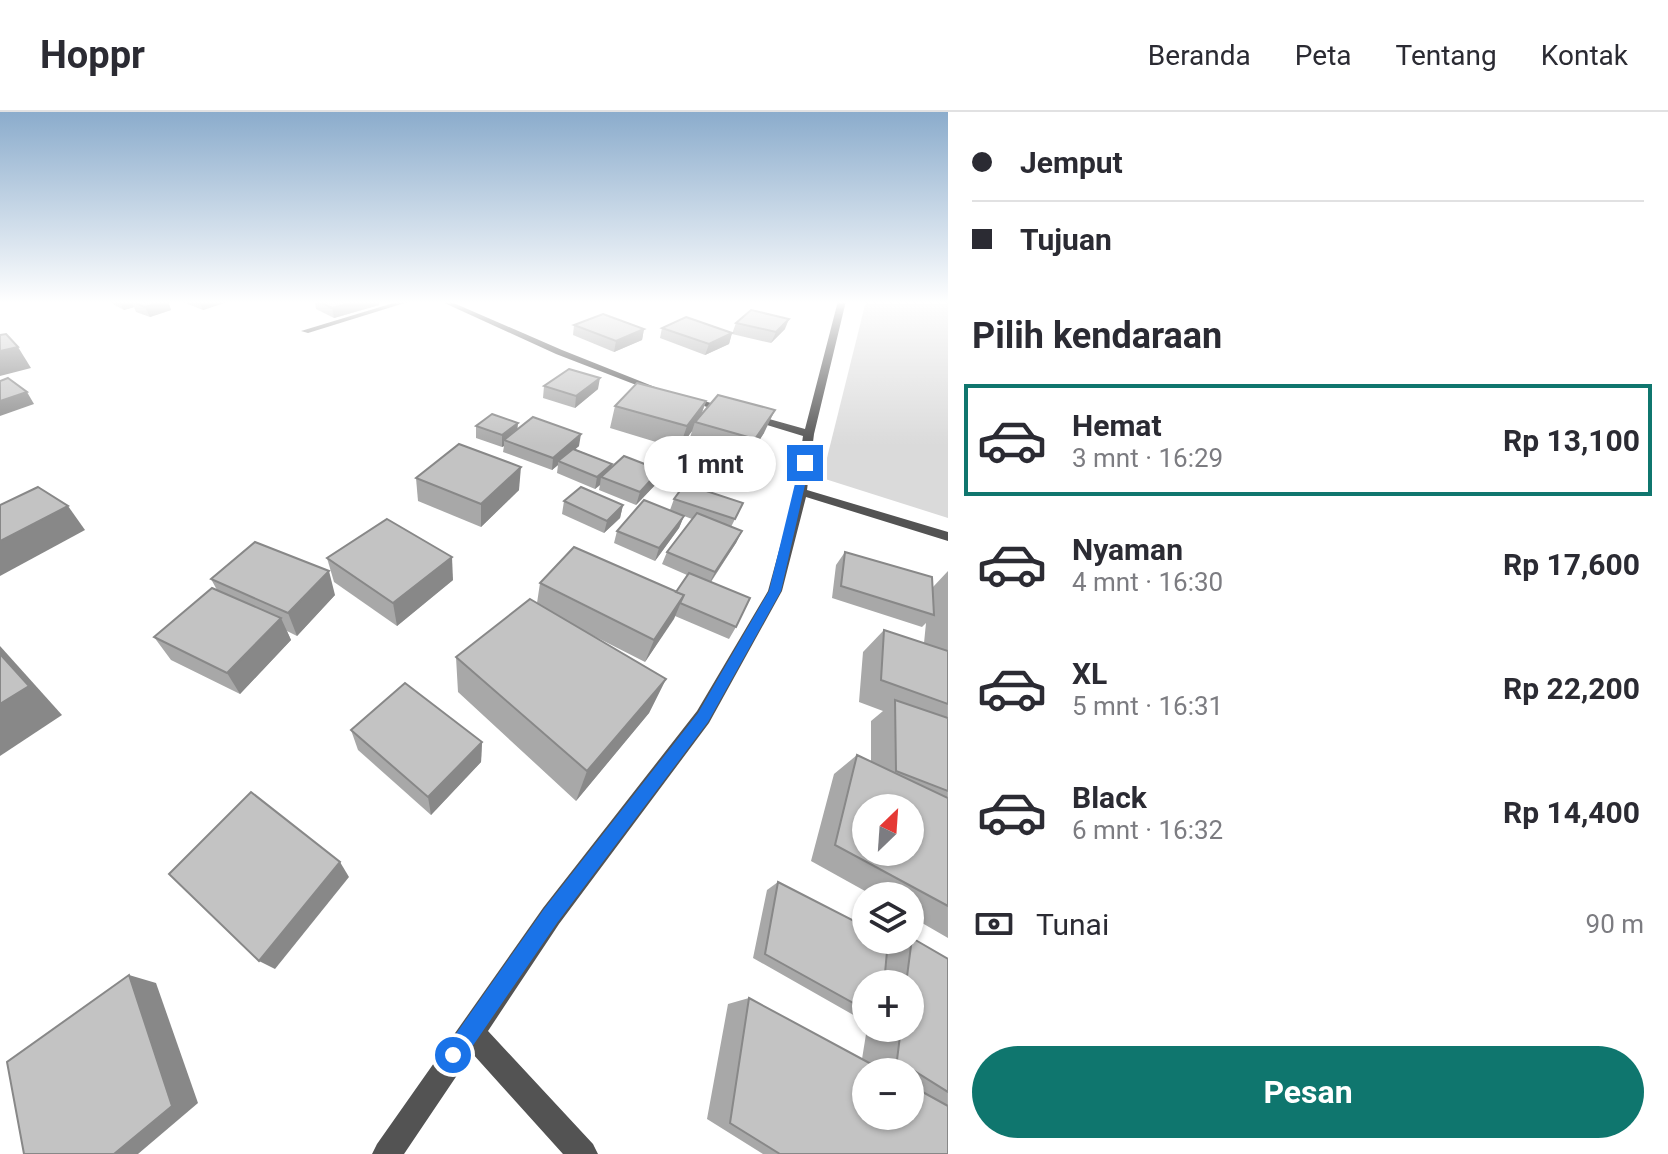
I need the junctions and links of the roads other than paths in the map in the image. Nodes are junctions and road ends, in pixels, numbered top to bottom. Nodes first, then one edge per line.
1 (560, 350) edge
2 (830, 350) edge
3 (809, 434) junction
4 (801, 492) junction
5 (948, 537) edge
6 (470, 1031) junction
7 (387, 1154) edge
8 (583, 1154) edge

1 - 3 street
2 - 3 street
3 - 4 street
4 - 5 street
4 - 6 street
6 - 7 street
6 - 8 street

